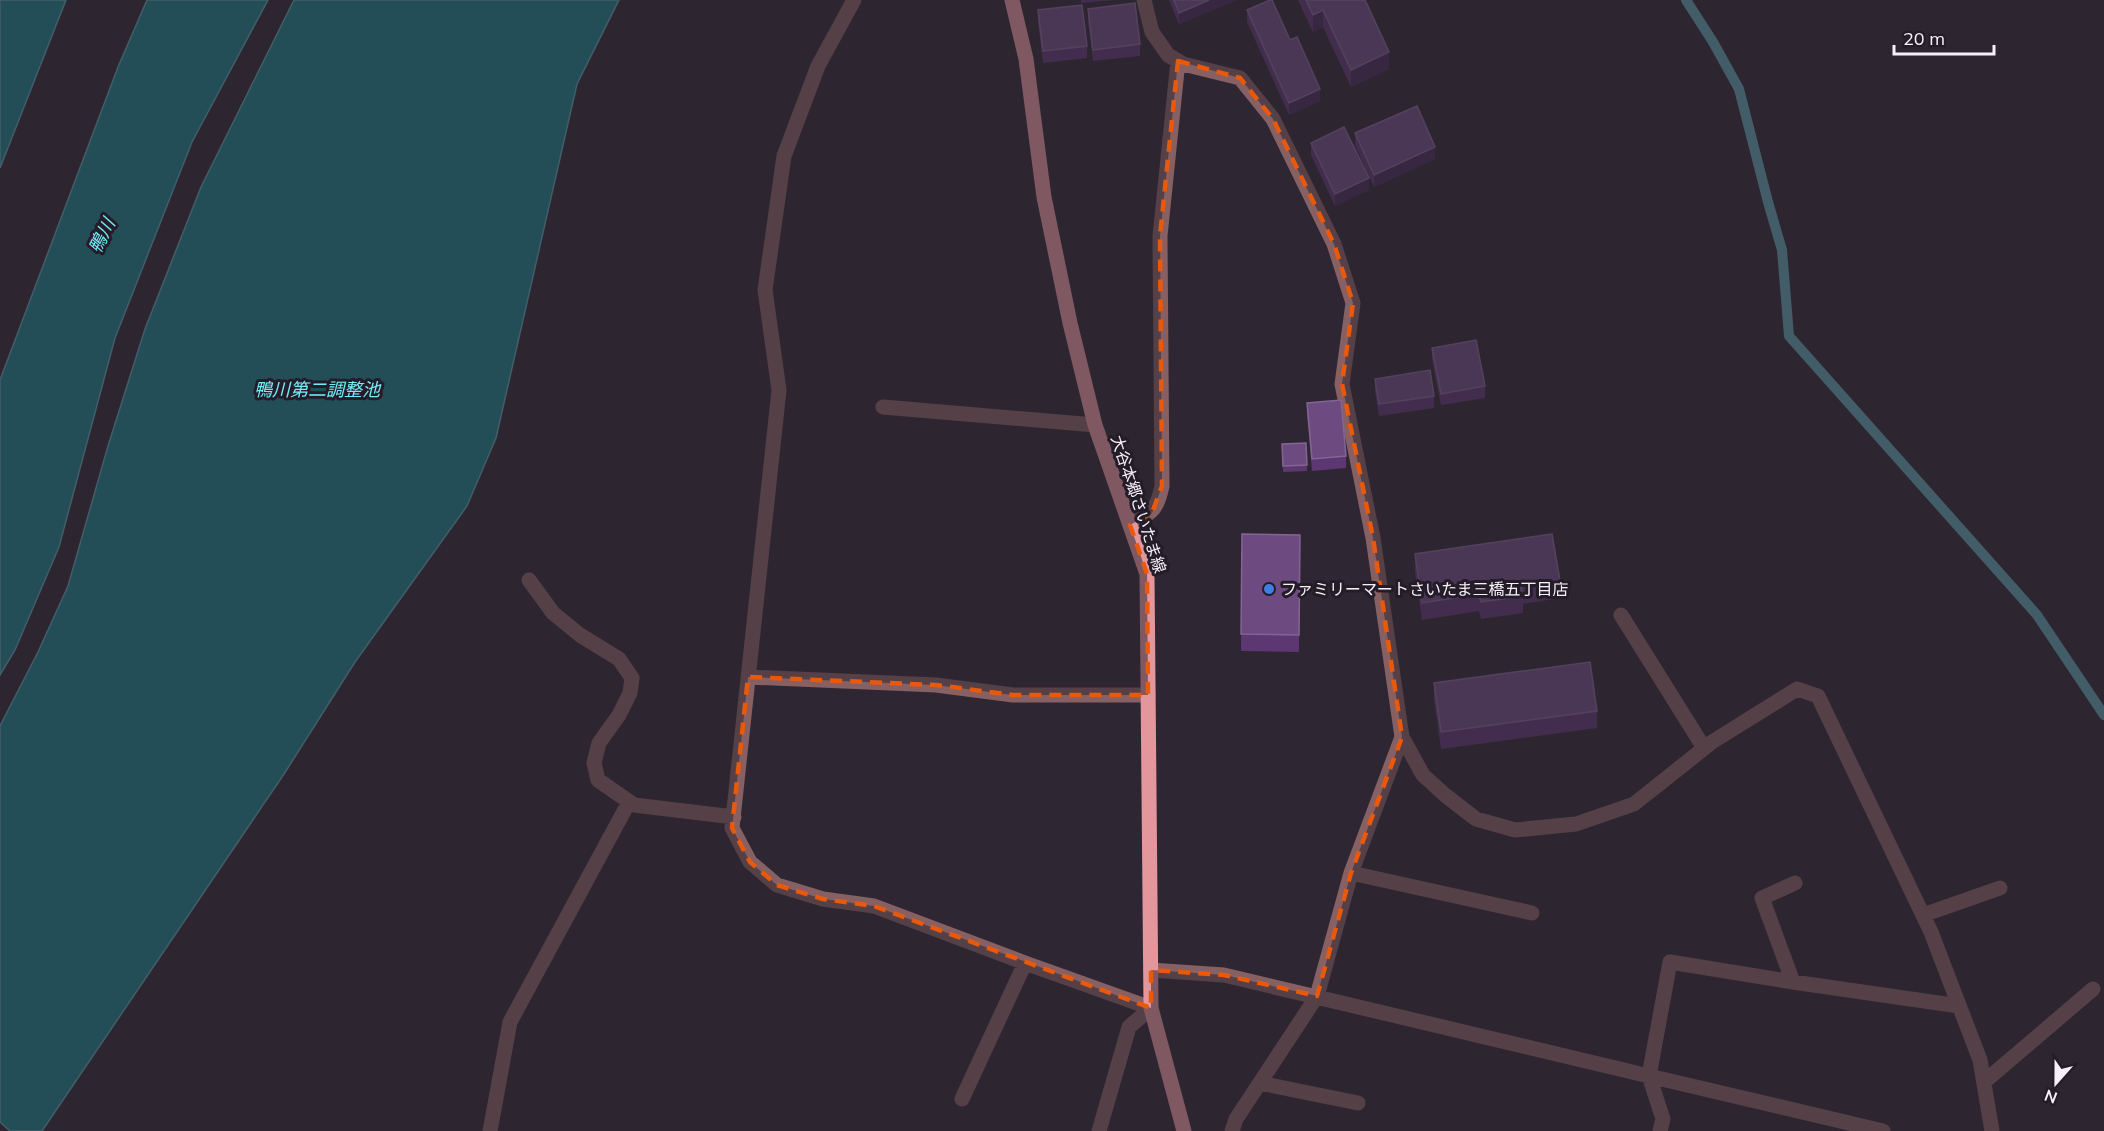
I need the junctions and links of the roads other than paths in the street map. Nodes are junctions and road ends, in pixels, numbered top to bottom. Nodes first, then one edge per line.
1 (854, 0) edge
2 (1012, 0) edge
3 (1144, 0) edge
4 (1178, 61) junction
5 (884, 407) dead end
6 (1095, 425) junction
7 (1130, 525) junction
8 (529, 580) dead end
9 (1621, 615) dead end
10 (748, 677) junction
11 (1148, 695) junction
12 (1402, 737) junction
13 (1704, 748) junction
14 (629, 802) junction
15 (734, 817) junction
16 (1351, 873) junction
17 (1795, 883) dead end
18 (2000, 888) dead end
19 (1532, 913) dead end
20 (1923, 915) junction
21 (1025, 963) junction
22 (1151, 970) junction
23 (1792, 982) junction
24 (2093, 989) dead end
25 (1317, 996) junction
26 (1959, 1006) junction
27 (1151, 1008) junction
28 (1649, 1076) junction
29 (1984, 1082) junction
30 (1260, 1083) junction
31 (962, 1099) dead end
32 (1358, 1103) dead end
33 (1875, 1130) edge
34 (490, 1131) edge
35 (1099, 1131) edge
36 (1184, 1131) edge
37 (1232, 1131) edge
38 (1660, 1131) edge
39 (1992, 1131) edge

1 - 10 street
2 - 6 main road, 大谷本郷さいたま線
3 - 4 street
4 - 7 street
4 - 12 street
5 - 6 street
6 - 7 main road, 大谷本郷さいたま線
7 - 11 main road, 大谷本郷さいたま線
8 - 14 street
9 - 13 street
10 - 11 street
10 - 15 street
11 - 22 main road, 大谷本郷さいたま線
12 - 13 street
12 - 16 street
13 - 20 street
14 - 15 street
14 - 34 street
15 - 21 street
16 - 19 street
16 - 25 street
17 - 23 street
18 - 20 street
20 - 26 street
21 - 27 street
21 - 31 street
22 - 25 street
22 - 27 main road, 大谷本郷さいたま線
23 - 26 street
23 - 28 street
24 - 29 street
25 - 28 street
25 - 30 street
26 - 29 street
27 - 35 street
27 - 36 main road, 大谷本郷さいたま線
28 - 33 street
28 - 38 street
29 - 39 street
30 - 32 street
30 - 37 street

